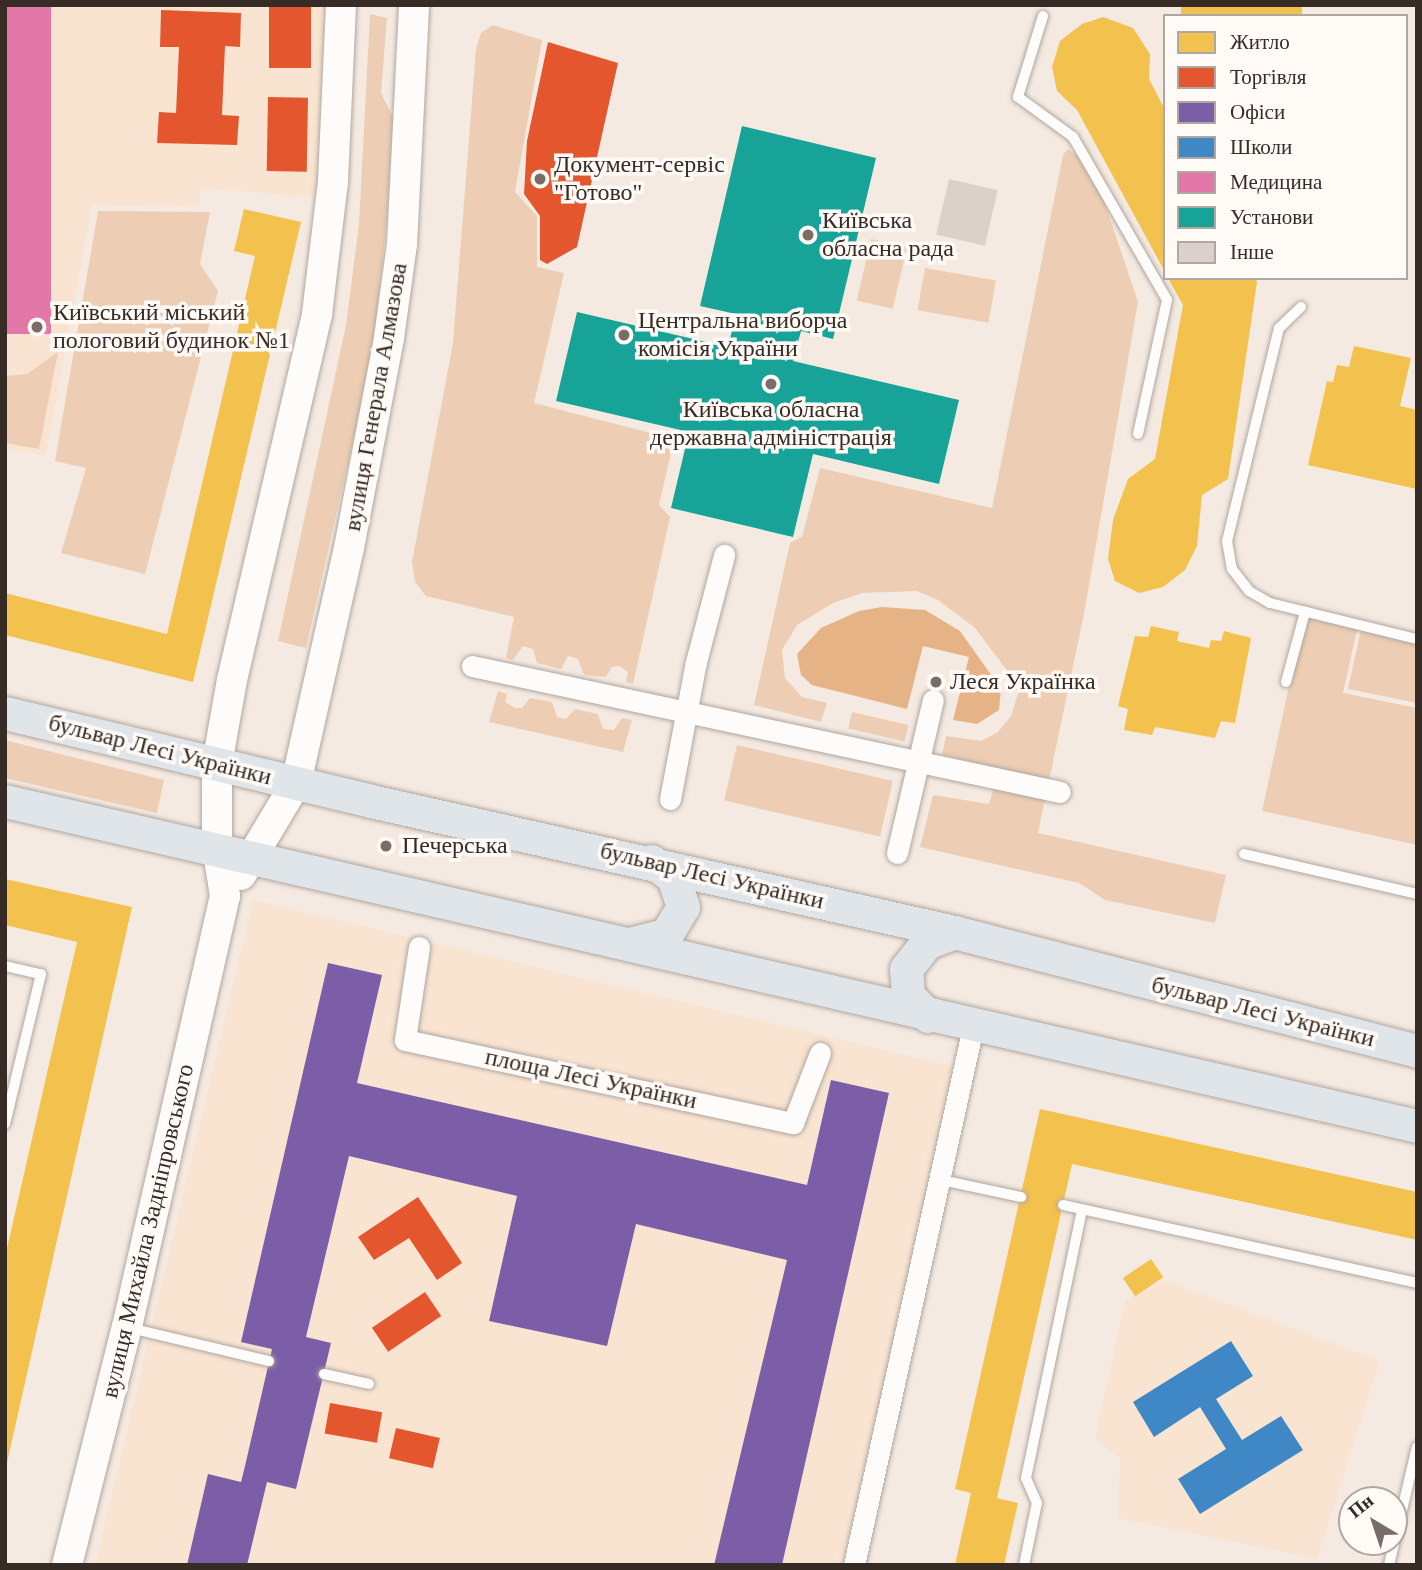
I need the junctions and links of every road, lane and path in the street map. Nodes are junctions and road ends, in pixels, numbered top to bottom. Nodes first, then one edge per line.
1 (341, 5) edge
2 (414, 5) edge
3 (1043, 16) dead end
4 (1301, 307) dead end
5 (1138, 434) dead end
6 (724, 555) dead end
7 (1305, 612) junction
8 (1417, 639) edge
9 (472, 666) dead end
10 (1286, 682) dead end
11 (933, 701) dead end
12 (5, 713) edge
13 (688, 713) junction
14 (217, 764) junction
15 (917, 764) junction
16 (296, 783) junction
17 (1060, 792) dead end
18 (670, 799) dead end
19 (5, 800) edge
20 (217, 846) junction
21 (897, 853) dead end
22 (1244, 854) dead end
23 (257, 855) junction
24 (651, 861) junction
25 (1417, 894) edge
26 (225, 896) junction
27 (954, 932) junction
28 (630, 943) junction
29 (419, 947) dead end
30 (5, 966) edge
31 (928, 1016) junction
32 (973, 1027) junction
33 (1417, 1051) edge
34 (820, 1053) dead end
35 (5, 1124) edge
36 (1417, 1126) edge
37 (941, 1180) junction
38 (1021, 1197) dead end
39 (1063, 1205) dead end
40 (1082, 1210) junction
41 (1417, 1283) edge
42 (127, 1327) junction
43 (270, 1361) dead end
44 (324, 1374) dead end
45 (369, 1384) dead end
46 (1417, 1447) edge
47 (67, 1565) edge
48 (854, 1565) edge
49 (1024, 1565) edge
50 (1389, 1565) edge

1 - 14 main road
2 - 16 main road, вулиця Генерала Алмазова
3 - 5 lane
4 - 7 lane
6 - 13 street
7 - 8 lane
7 - 10 lane
9 - 13 street
11 - 15 street
12 - 14 main road, бульвар Лесі Українки
13 - 15 street
13 - 18 street
14 - 16 main road, бульвар Лесі Українки
14 - 20 main road
15 - 17 street
15 - 21 street
16 - 23 main road
16 - 24 main road, бульвар Лесі Українки
19 - 20 main road
20 - 23 main road
20 - 26 main road, вулиця Михайла Задніпровського
22 - 25 lane
23 - 26 main road, вулиця Михайла Задніпровського
23 - 28 main road
24 - 27 main road, бульвар Лесі Українки
24 - 28 main road
26 - 42 main road, вулиця Михайла Задніпровського
27 - 31 main road
27 - 33 main road, бульвар Лесі Українки
28 - 31 main road
29 - 34 street, площа Лесі Українки
30 - 35 lane
31 - 32 main road
32 - 36 main road
32 - 37 street
37 - 38 lane
37 - 48 street
39 - 40 lane
40 - 41 lane
40 - 49 lane
42 - 43 lane
42 - 47 main road, вулиця Михайла Задніпровського
44 - 45 lane
46 - 50 lane

